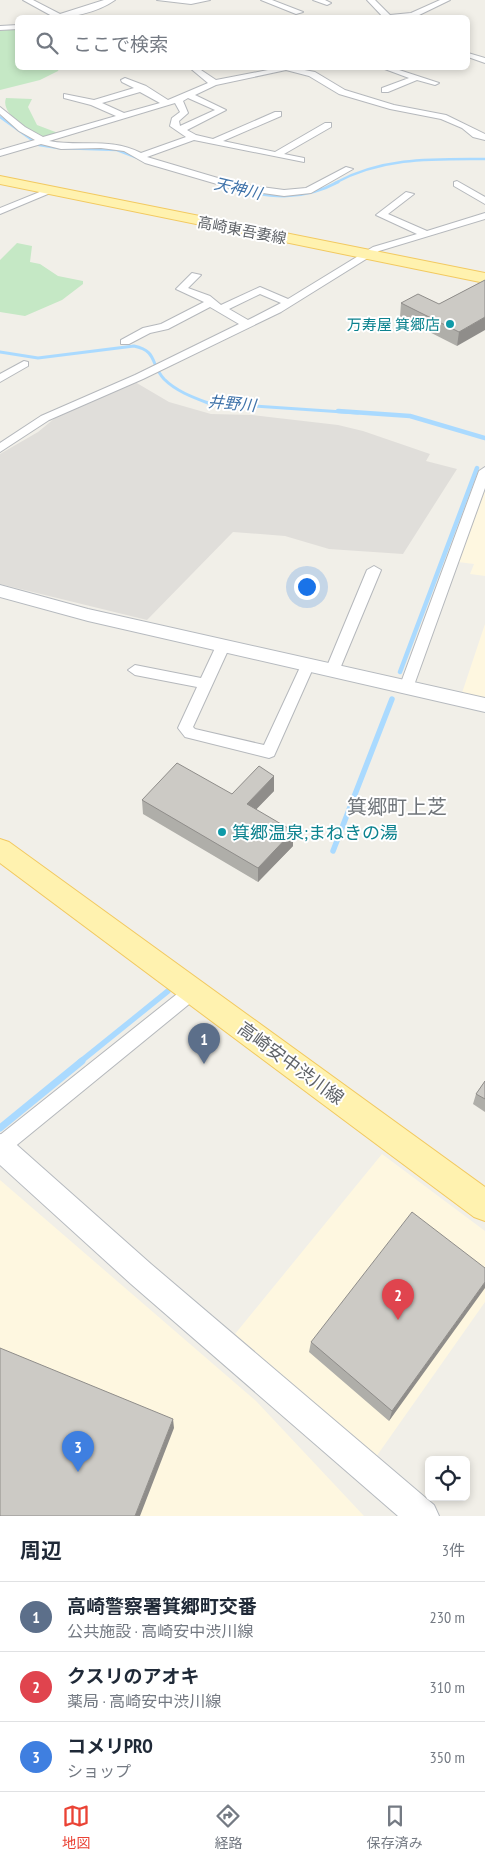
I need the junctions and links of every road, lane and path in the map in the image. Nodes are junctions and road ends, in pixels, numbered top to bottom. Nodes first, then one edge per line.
1 (27, 0) edge
2 (161, 0) edge
3 (206, 0) edge
4 (265, 0) edge
5 (317, 0) edge
6 (371, 0) edge
7 (446, 0) edge
8 (111, 2) edge
9 (327, 3) dead end
10 (299, 12) dead end
11 (53, 15) edge
12 (67, 15) edge
13 (386, 15) edge
14 (404, 15) edge
15 (15, 27) edge
16 (0, 28) edge
17 (470, 56) edge
18 (485, 62) edge
19 (196, 70) edge
20 (278, 70) edge
21 (295, 70) edge
22 (391, 70) edge
23 (407, 70) edge
24 (399, 73) junction
25 (415, 78) junction
26 (125, 80) dead end
27 (435, 83) dead end
28 (214, 84) junction
29 (143, 88) junction
30 (385, 90) dead end
31 (67, 96) dead end
32 (190, 96) junction
33 (178, 100) junction
34 (94, 103) junction
35 (167, 103) junction
36 (0, 110) edge
37 (278, 114) dead end
38 (123, 116) junction
39 (328, 125) dead end
40 (181, 128) junction
41 (193, 137) junction
42 (485, 137) edge
43 (41, 141) junction
44 (213, 142) junction
45 (0, 153) edge
46 (276, 155) junction
47 (142, 156) junction
48 (302, 160) dead end
49 (349, 169) dead end
50 (0, 180) edge
51 (457, 184) dead end
52 (50, 191) junction
53 (409, 194) dead end
54 (485, 200) edge
55 (0, 211) edge
56 (485, 216) edge
57 (424, 233) junction
58 (366, 255) junction
59 (196, 275) dead end
60 (485, 278) edge
61 (212, 302) junction
62 (290, 303) junction
63 (221, 309) junction
64 (248, 325) junction
65 (125, 342) dead end
66 (24, 364) dead end
67 (0, 379) edge
68 (0, 448) edge
69 (485, 471) edge
70 (374, 570) dead end
71 (0, 590) edge
72 (224, 646) junction
73 (307, 666) junction
74 (135, 670) dead end
75 (332, 671) junction
76 (206, 684) junction
77 (406, 688) junction
78 (485, 706) edge
79 (0, 849) edge
80 (193, 990) junction
81 (0, 1147) edge
82 (485, 1206) edge
83 (423, 1516) edge

1 - 11 street
2 - 3 street
4 - 10 street
5 - 9 street
6 - 13 street
7 - 14 street
8 - 12 street
15 - 16 street
17 - 18 street
19 - 28 street
20 - 28 street
21 - 42 street
22 - 24 street
23 - 24 street
24 - 25 street
25 - 27 street
25 - 30 street
26 - 29 street
28 - 32 street
29 - 34 street
29 - 35 street
31 - 34 street
32 - 33 street
32 - 40 street
33 - 35 street
33 - 40 street
34 - 38 street
35 - 38 street
36 - 43 street
37 - 44 street
38 - 43 street
39 - 46 street
40 - 41 street
41 - 44 street
41 - 47 street
43 - 45 street
43 - 47 street
44 - 46 street
46 - 48 street
47 - 49 street
50 - 52 main road, 高崎東吾妻線
51 - 54 street
52 - 55 street
52 - 58 main road, 高崎東吾妻線
53 - 57 street
56 - 57 street
57 - 58 street
58 - 60 main road, 高崎東吾妻線
58 - 62 street
59 - 61 street
61 - 63 street
61 - 65 street
62 - 63 street
62 - 64 street
63 - 64 street
64 - 68 street
66 - 67 street
69 - 77 street
70 - 75 street
71 - 72 street
72 - 73 street
72 - 76 street
73 - 75 street
73 - 76 street
74 - 76 street
75 - 77 street
77 - 78 street
79 - 80 main road, 高崎安中渋川線
80 - 81 street
80 - 82 main road, 高崎安中渋川線
81 - 83 street

